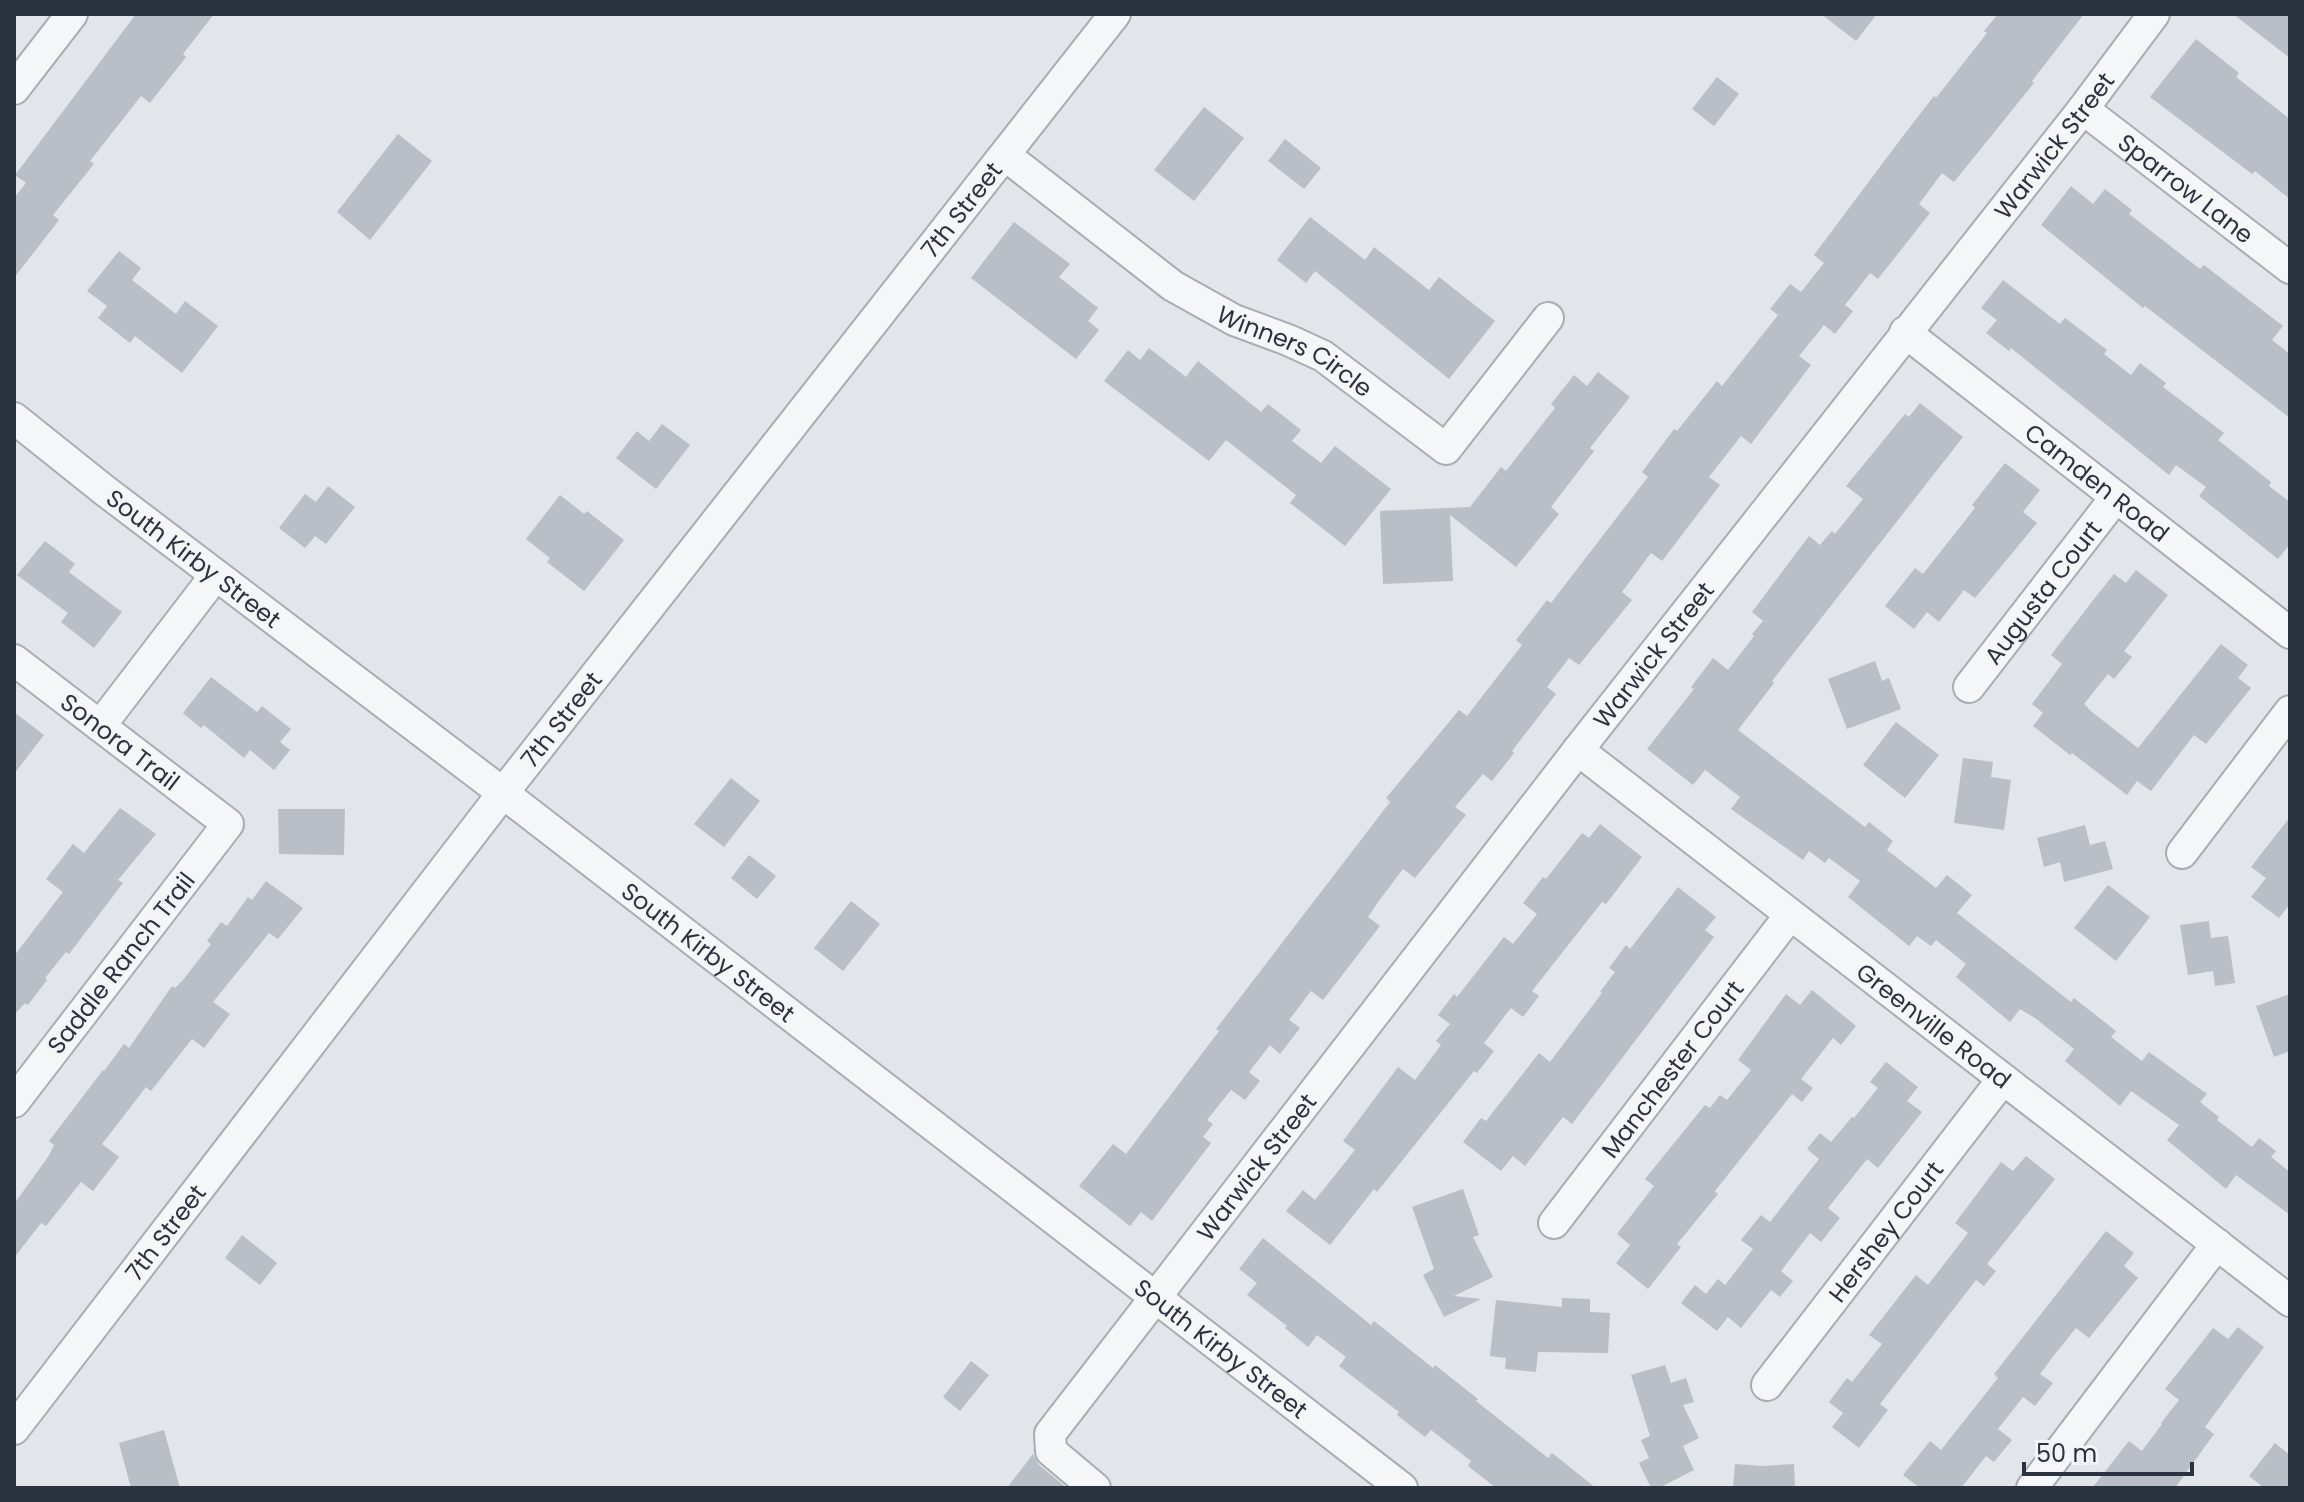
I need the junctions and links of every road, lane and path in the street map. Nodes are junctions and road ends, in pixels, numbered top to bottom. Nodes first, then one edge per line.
1 (72, 14) edge
2 (1115, 14) edge
3 (2154, 14) edge
4 (14, 89) edge
5 (2083, 109) junction
6 (1006, 156) junction
7 (2290, 268) edge
8 (1548, 318) dead end
9 (1905, 332) junction
10 (14, 418) edge
11 (2116, 497) junction
12 (215, 576) junction
13 (2290, 633) edge
14 (14, 660) edge
15 (1969, 687) dead end
16 (2290, 711) edge
17 (100, 726) junction
18 (1578, 750) junction
19 (503, 793) junction
20 (228, 824) joint
21 (2182, 853) dead end
22 (1790, 915) junction
23 (2003, 1079) junction
24 (14, 1102) edge
25 (1554, 1223) dead end
26 (2217, 1244) junction
27 (1155, 1296) junction
28 (2290, 1301) edge
29 (1767, 1385) dead end
30 (14, 1429) edge
31 (1095, 1488) edge
32 (1402, 1488) edge
33 (2032, 1488) edge

1 - 4 street
2 - 6 street, 7th Street
3 - 5 street, Warwick Street
5 - 7 street, Sparrow Lane
5 - 9 street, Warwick Street
6 - 8 street, Winners Circle
6 - 19 street, 7th Street
9 - 11 street, Camden Road
9 - 18 street, Warwick Street
10 - 12 street, South Kirby Street
11 - 13 street, Camden Road
11 - 15 street, Augusta Court
12 - 17 street
12 - 19 street, South Kirby Street
14 - 17 street, Sonora Trail
16 - 21 street
17 - 20 street, Sonora Trail
18 - 22 street, Greenville Road
18 - 27 street, Warwick Street
19 - 27 street, South Kirby Street
19 - 30 street, 7th Street
20 - 24 street, Saddle Ranch Trail
22 - 23 street, Greenville Road
22 - 25 street, Manchester Court
23 - 26 street, Greenville Road
23 - 29 street, Hershey Court
26 - 28 street, Greenville Road
26 - 33 street
27 - 31 street, Warwick Street
27 - 32 street, South Kirby Street

